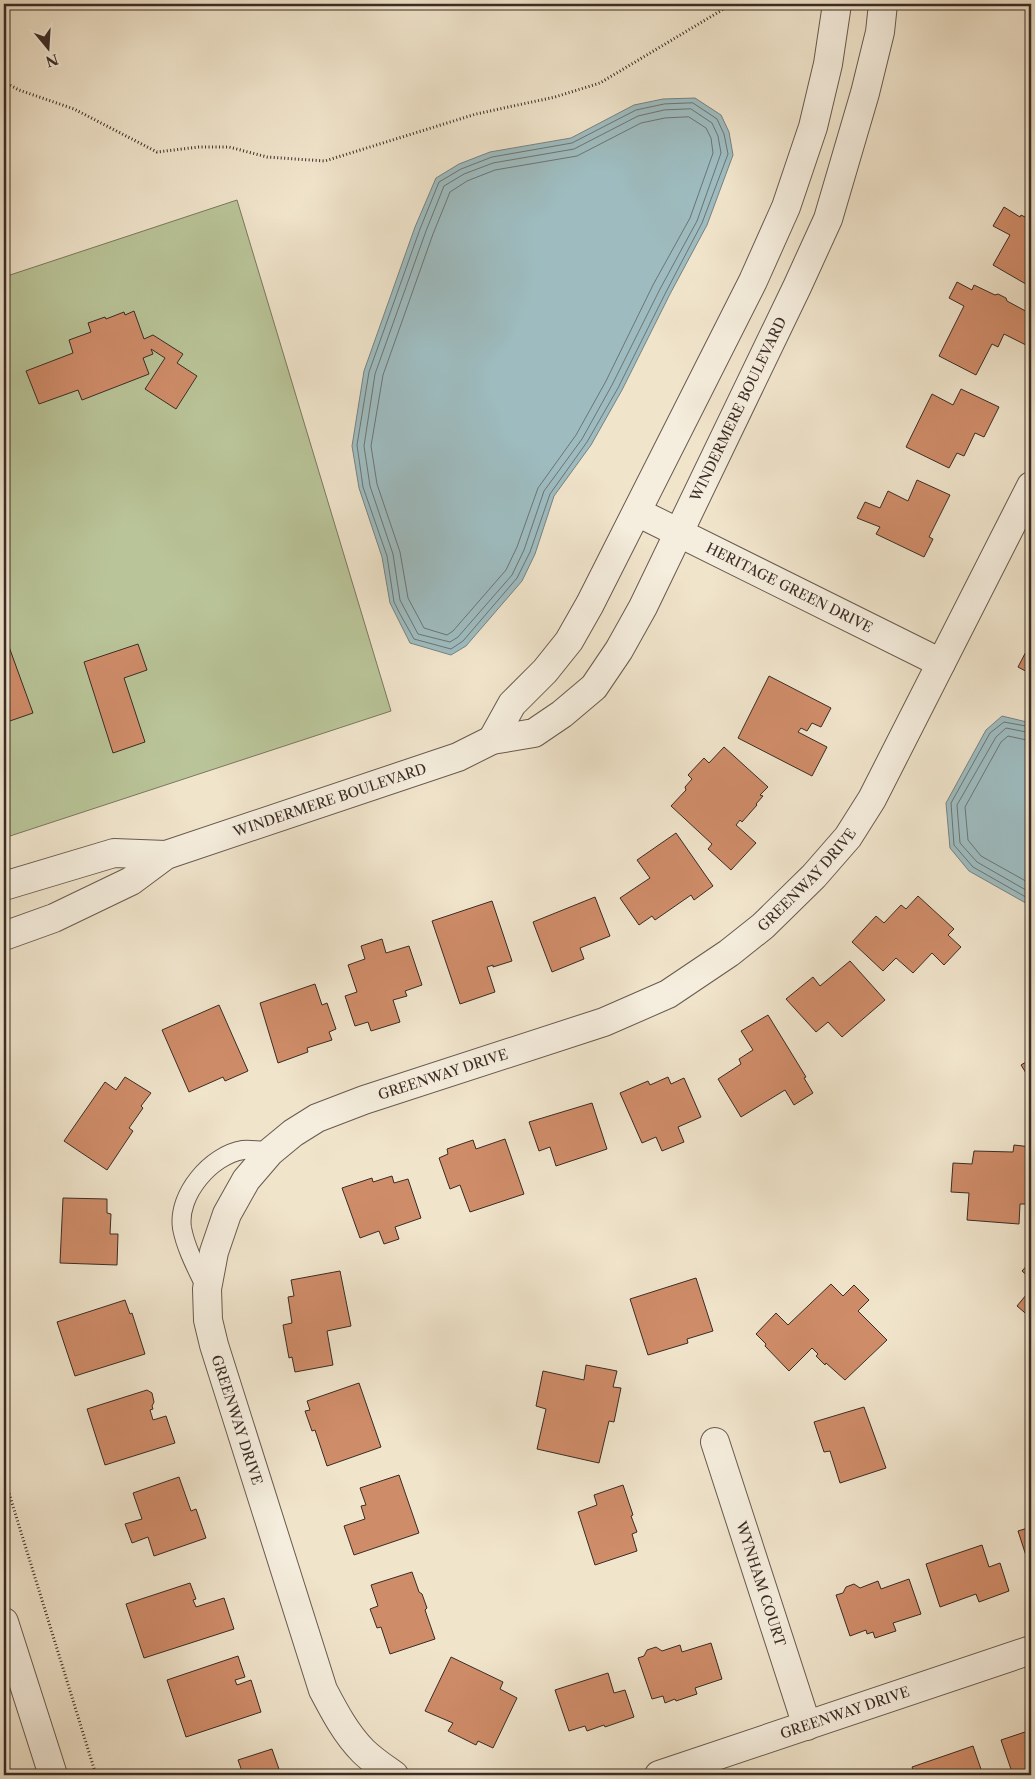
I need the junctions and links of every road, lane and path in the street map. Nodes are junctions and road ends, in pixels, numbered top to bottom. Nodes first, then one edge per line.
1 (732, 4) edge
2 (837, 4) edge
3 (883, 4) edge
4 (4, 82) edge
5 (1031, 486) edge
6 (637, 512) junction
7 (678, 532) junction
8 (941, 662) junction
9 (492, 740) junction
10 (166, 855) junction
11 (4, 886) edge
12 (4, 936) edge
13 (270, 1152) junction
14 (207, 1289) junction
15 (715, 1442) dead end
16 (4, 1476) edge
17 (4, 1622) edge
18 (1031, 1650) edge
19 (807, 1726) junction
20 (367, 1764) edge
21 (53, 1775) edge
22 (96, 1775) edge
23 (394, 1775) edge
24 (659, 1775) edge

1 - 4 path
2 - 6 street
3 - 7 street, WINDERMERE BOULEVARD
5 - 8 street, GREENWAY DRIVE
6 - 7 street, HERITAGE GREEN DRIVE
6 - 9 street
7 - 8 street, HERITAGE GREEN DRIVE
7 - 9 street, WINDERMERE BOULEVARD
8 - 13 street, GREENWAY DRIVE
9 - 10 street, WINDERMERE BOULEVARD
10 - 11 street, WINDERMERE BOULEVARD
10 - 12 street, WINDERMERE BOULEVARD
13 - 14 street, GREENWAY DRIVE
13 - 14 lane
14 - 20 street, GREENWAY DRIVE
15 - 19 street, WYNHAM COURT
16 - 22 path
17 - 21 street
18 - 19 street, GREENWAY DRIVE
19 - 24 street, GREENWAY DRIVE
20 - 23 street, GREENWAY DRIVE

